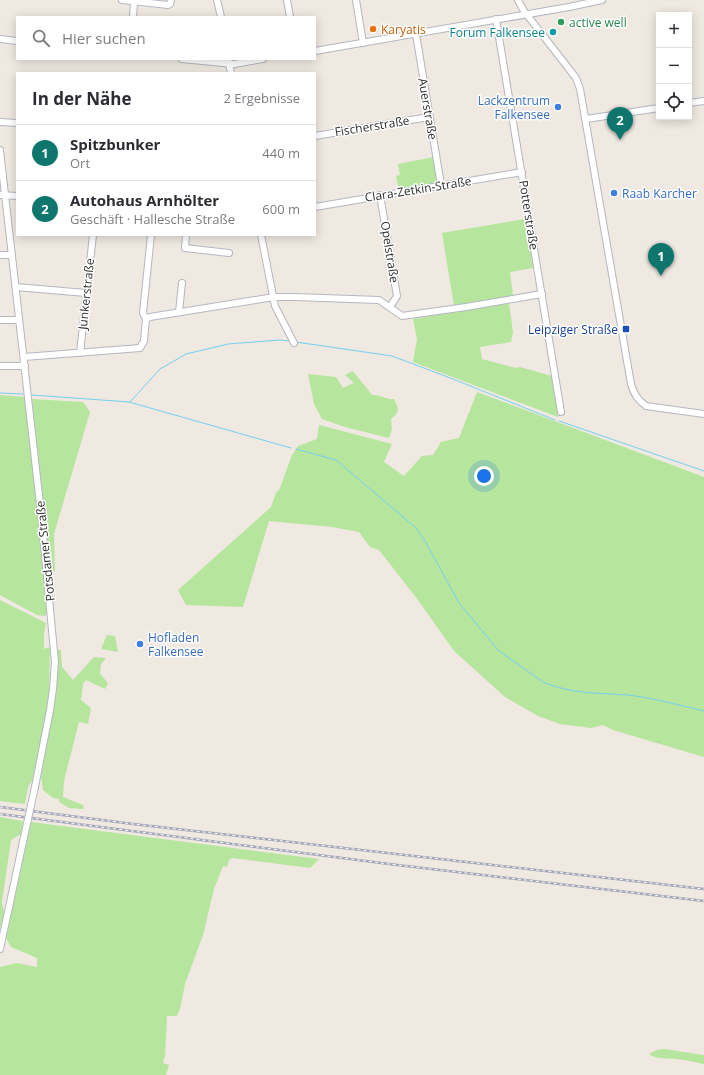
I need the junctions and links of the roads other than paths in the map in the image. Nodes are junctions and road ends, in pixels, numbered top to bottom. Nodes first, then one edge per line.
1 (122, 0) edge
2 (171, 0) edge
3 (218, 0) edge
4 (287, 0) edge
5 (356, 0) edge
6 (518, 0) edge
7 (602, 0) edge
8 (134, 2) junction
9 (527, 14) junction
10 (132, 16) edge
11 (221, 16) edge
12 (290, 16) edge
13 (496, 19) junction
14 (416, 34) junction
15 (0, 39) edge
16 (16, 41) edge
17 (363, 43) junction
18 (316, 50) edge
19 (206, 60) edge
20 (246, 60) edge
21 (229, 61) edge
22 (231, 72) edge
23 (704, 101) edge
24 (692, 103) edge
25 (656, 108) edge
26 (429, 117) junction
27 (586, 119) junction
28 (0, 122) edge
29 (16, 123) edge
30 (316, 136) edge
31 (0, 150) edge
32 (522, 172) junction
33 (441, 185) junction
34 (2, 195) edge
35 (380, 195) junction
36 (16, 196) edge
37 (316, 207) edge
38 (93, 236) edge
39 (151, 236) edge
40 (186, 236) edge
41 (261, 236) edge
42 (229, 253) dead end
43 (0, 255) edge
44 (12, 255) junction
45 (182, 283) dead end
46 (16, 287) junction
47 (86, 293) junction
48 (542, 294) junction
49 (274, 298) junction
50 (390, 307) junction
51 (179, 312) junction
52 (146, 319) junction
53 (0, 320) edge
54 (20, 320) junction
55 (294, 343) dead end
56 (80, 353) junction
57 (24, 357) junction
58 (0, 366) edge
59 (25, 366) junction
60 (561, 412) dead end
61 (704, 414) edge
62 (0, 949) edge

1 - 8 street
2 - 8 street
3 - 11 street
4 - 12 street
5 - 17 street
6 - 9 street
7 - 9 street
8 - 10 street
9 - 13 street
9 - 27 street
13 - 14 street
13 - 32 street, Potterstraße
14 - 17 street
14 - 26 street, Auerstraße
15 - 16 street
17 - 18 street
19 - 21 street
20 - 21 street
21 - 22 street
23 - 24 street
25 - 27 street
26 - 30 street, Fischerstraße
26 - 33 street, Auerstraße
27 - 61 street
28 - 29 street
31 - 34 street, Potsdamer Straße
32 - 33 street, Clara-Zetkin-Straße
32 - 48 street, Potterstraße
33 - 35 street, Clara-Zetkin-Straße
34 - 36 street
34 - 44 street, Potsdamer Straße
35 - 37 street, Clara-Zetkin-Straße
35 - 50 street, Opelstraße
38 - 47 street, Junkerstraße
39 - 52 street
40 - 42 street
41 - 49 street
43 - 44 street
44 - 46 street, Potsdamer Straße
45 - 51 street
46 - 47 street
46 - 54 street, Potsdamer Straße
47 - 56 street, Junkerstraße
48 - 50 street
48 - 60 street, Potterstraße
49 - 50 street
49 - 51 street
49 - 55 street
51 - 52 street
52 - 56 street
53 - 54 street
54 - 57 street, Potsdamer Straße
56 - 57 street
57 - 59 street, Potsdamer Straße
58 - 59 street
59 - 62 street, Potsdamer Straße, bridge

